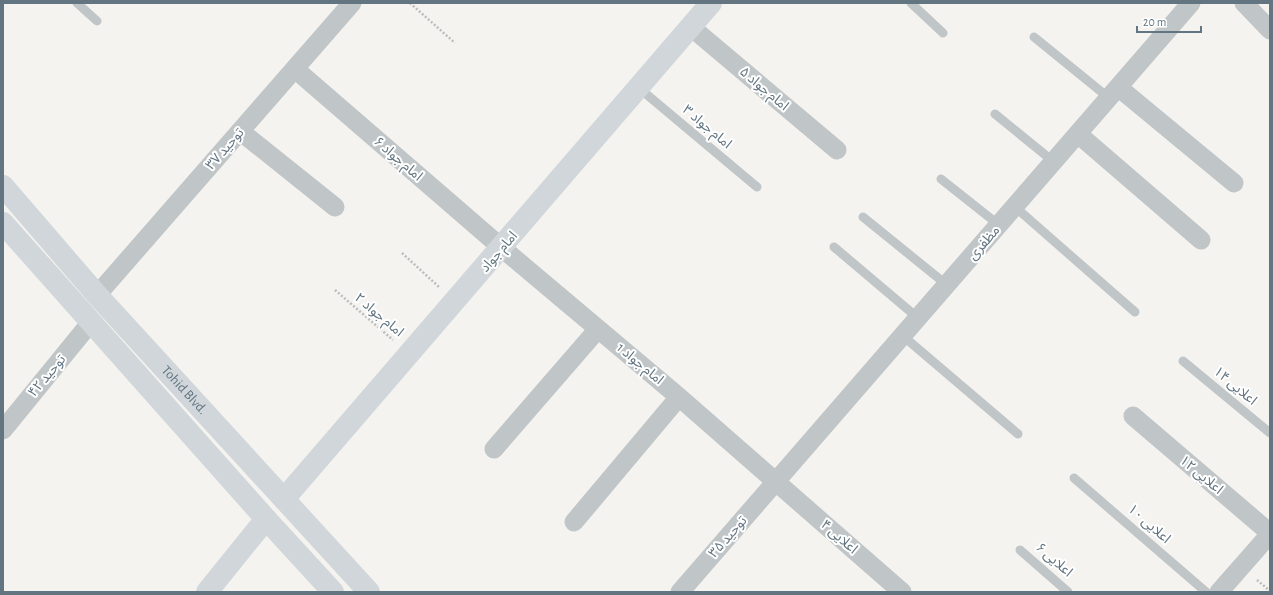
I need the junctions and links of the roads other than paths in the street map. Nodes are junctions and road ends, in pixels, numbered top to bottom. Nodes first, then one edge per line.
1 (77, 3) edge
2 (352, 3) edge
3 (712, 3) edge
4 (910, 3) edge
5 (1191, 3) edge
6 (1244, 3) edge
7 (97, 21) dead end
8 (691, 28) junction
9 (1270, 30) edge
10 (943, 33) dead end
11 (1034, 37) dead end
12 (295, 70) junction
13 (639, 88) junction
14 (1114, 93) junction
15 (995, 114) dead end
16 (240, 131) junction
17 (1078, 134) junction
18 (837, 150) dead end
19 (1054, 162) junction
20 (941, 180) dead end
21 (1234, 183) dead end
22 (3, 186) edge
23 (757, 187) dead end
24 (335, 207) dead end
25 (1015, 207) junction
26 (864, 217) dead end
27 (3, 223) edge
28 (999, 225) junction
29 (1200, 240) dead end
30 (834, 247) dead end
31 (502, 248) junction
32 (947, 285) junction
33 (97, 295) junction
34 (1135, 312) dead end
35 (918, 318) junction
36 (92, 322) junction
37 (598, 329) junction
38 (903, 336) junction
39 (1183, 361) dead end
40 (679, 397) junction
41 (1132, 416) dead end
42 (3, 430) edge
43 (1270, 433) edge
44 (1018, 434) dead end
45 (494, 450) dead end
46 (1074, 478) dead end
47 (776, 482) junction
48 (284, 499) junction
49 (266, 520) junction
50 (574, 522) dead end
51 (1270, 534) edge
52 (1020, 550) dead end
53 (207, 592) edge
54 (333, 592) edge
55 (369, 592) edge
56 (680, 592) edge
57 (902, 592) edge
58 (1068, 592) edge
59 (1206, 592) edge
60 (1219, 592) edge

1 - 7 lane
2 - 12 street, توحید ۳۷
3 - 8 main road, امام جواد
4 - 10 lane
5 - 14 street, مظفری
6 - 9 street
8 - 13 main road, امام جواد
8 - 18 street, امام جواد ۵
11 - 14 lane
12 - 16 street, توحید ۳۷
12 - 31 street, امام جواد ۶
13 - 23 lane, امام جواد ۳
13 - 31 main road, امام جواد
14 - 17 street, مظفری
14 - 21 street
15 - 19 lane
16 - 24 street
16 - 33 street, توحید ۳۷
17 - 19 street, مظفری
17 - 29 street
19 - 25 street, مظفری
20 - 28 lane
22 - 33 main road, Tohid Blvd.
25 - 28 street, مظفری
25 - 34 lane
26 - 32 lane
27 - 36 main road, Tohid Blvd.
28 - 32 street, مظفری
30 - 35 lane
31 - 37 street, امام جواد 1
31 - 48 main road, امام جواد
32 - 35 street, مظفری
33 - 48 main road, Tohid Blvd.
35 - 38 street, مظفری
36 - 42 street, توحید ۴۲
36 - 49 main road, Tohid Blvd.
37 - 40 street, امام جواد 1
37 - 45 street
38 - 44 lane
38 - 47 street, مظفری
39 - 43 lane, اعلایی ۱۴
40 - 47 street, امام جواد 1
40 - 50 street
41 - 51 street, اعلایی ۱۲
46 - 59 lane, اعلایی ۱۰
47 - 56 street, توحید ۳۵
47 - 57 street, اعلایی ۴
48 - 55 main road, Tohid Blvd.
49 - 53 main road
49 - 54 main road, Tohid Blvd.
51 - 60 street
52 - 58 lane, اعلایی ۶

